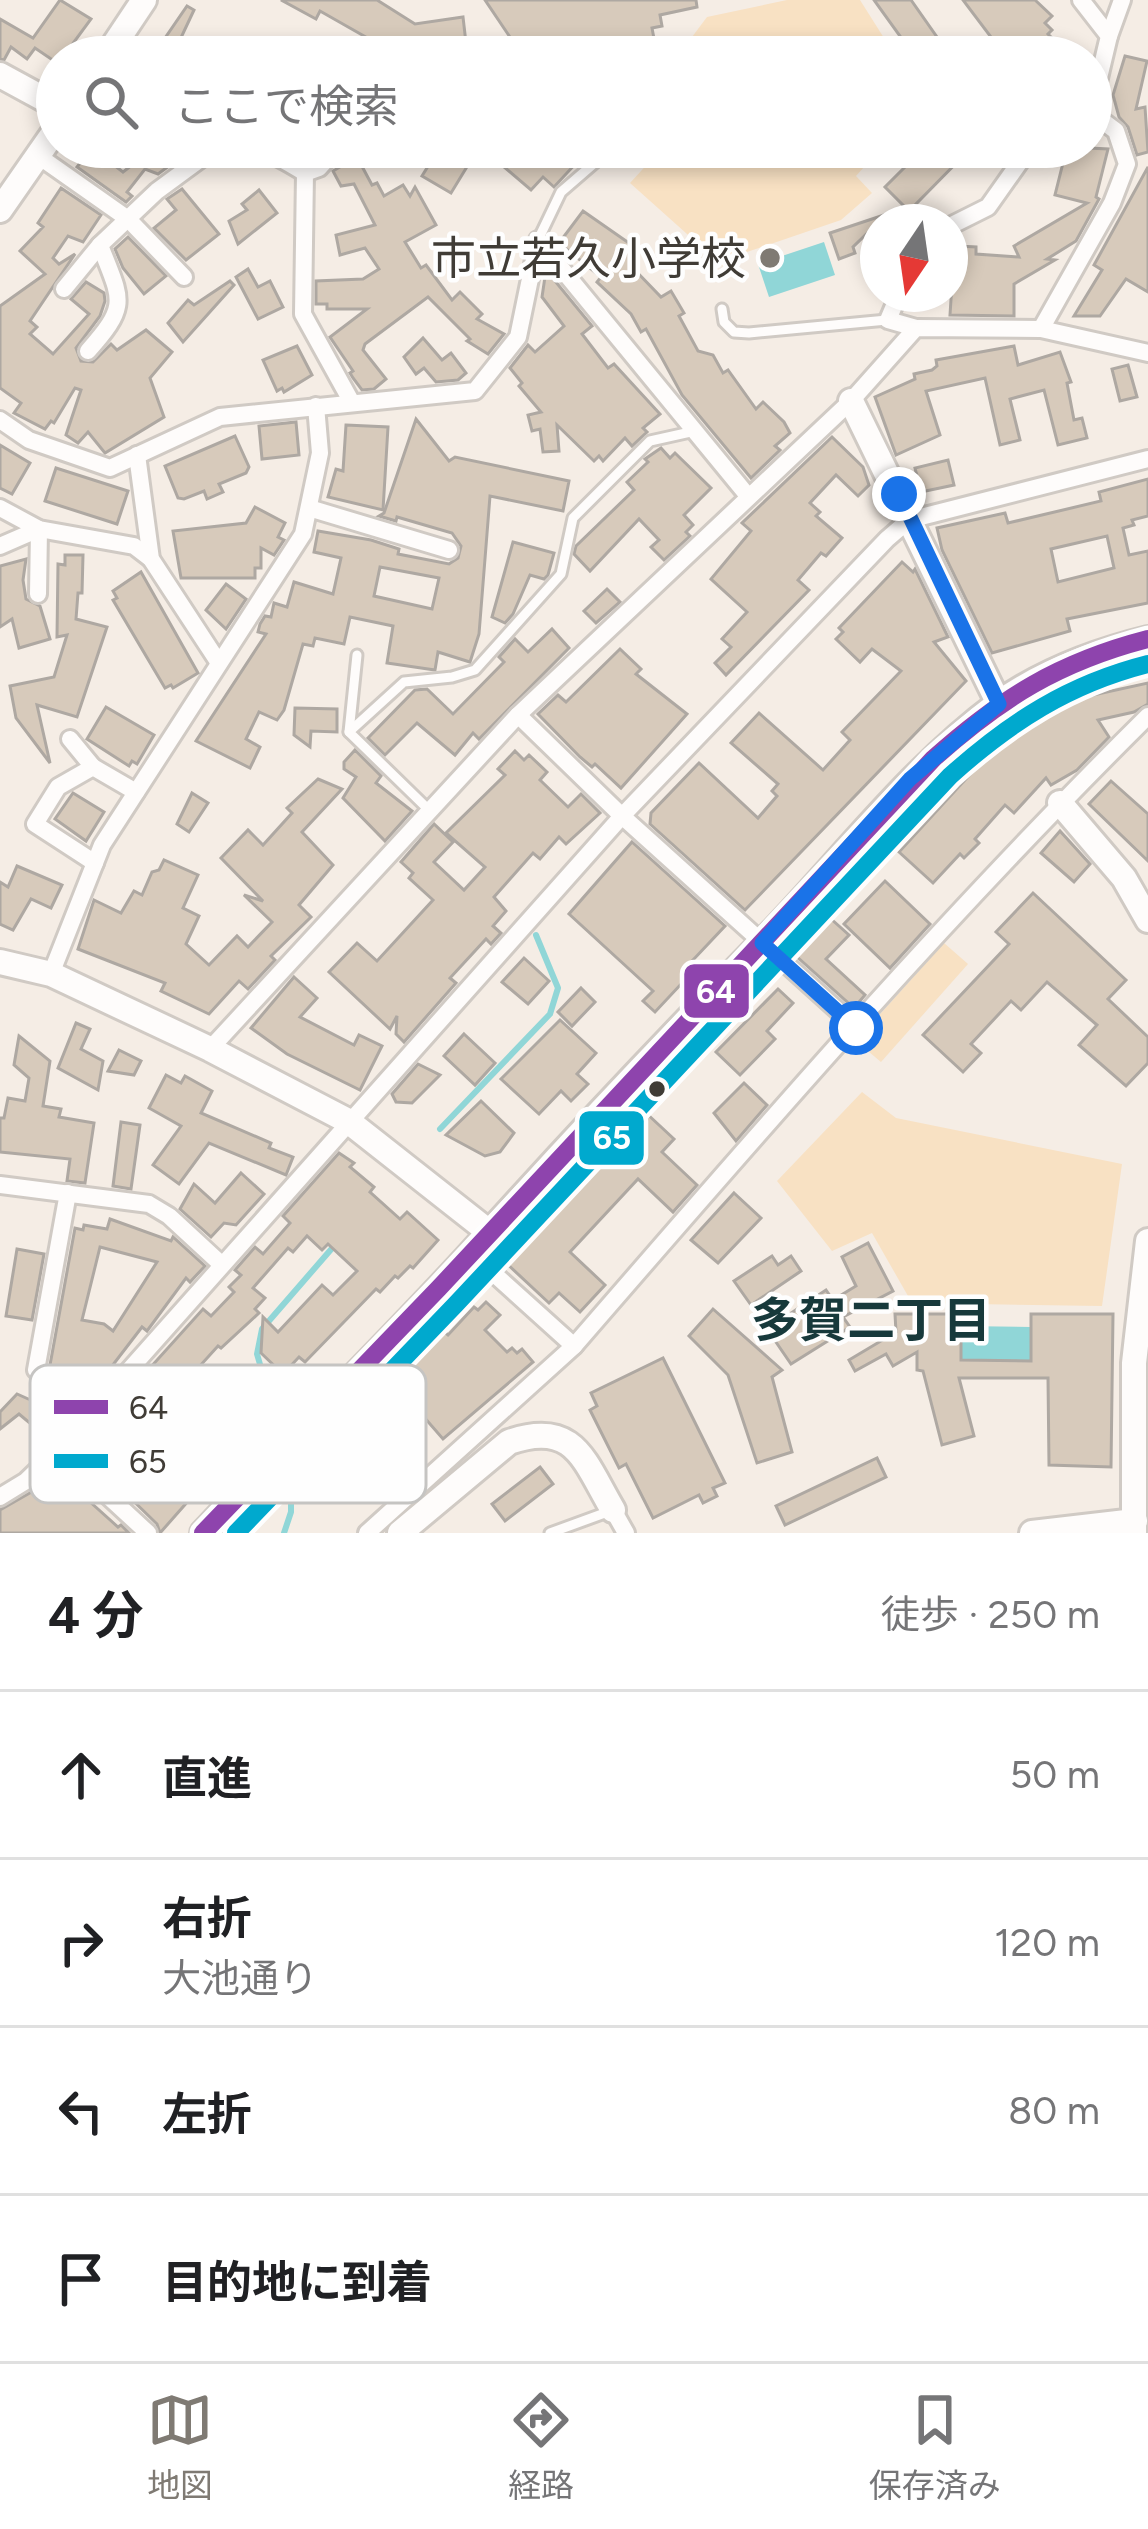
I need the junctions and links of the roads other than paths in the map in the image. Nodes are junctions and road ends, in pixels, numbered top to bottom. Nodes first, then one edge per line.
1 (145, 0) edge
2 (1081, 0) edge
3 (1122, 0) edge
4 (1109, 35) joint
5 (123, 36) edge
6 (0, 74) edge
7 (36, 94) edge
8 (1112, 128) edge
9 (36, 158) edge
10 (56, 168) edge
11 (183, 168) edge
12 (297, 168) edge
13 (319, 168) edge
14 (589, 168) edge
15 (1016, 168) edge
16 (305, 173) junction
17 (0, 210) edge
18 (968, 217) edge
19 (128, 219) junction
20 (538, 240) junction
21 (100, 245) junction
22 (184, 277) dead end
23 (64, 290) dead end
24 (722, 310) dead end
25 (891, 312) edge
26 (888, 320) junction
27 (916, 328) junction
28 (1042, 329) junction
29 (88, 351) dead end
30 (1148, 353) edge
31 (351, 401) junction
32 (851, 401) junction
33 (316, 406) junction
34 (0, 420) edge
35 (694, 430) junction
36 (136, 454) junction
37 (1148, 459) edge
38 (748, 496) junction
39 (0, 508) edge
40 (309, 508) junction
41 (909, 520) junction
42 (39, 529) junction
43 (0, 546) edge
44 (449, 550) dead end
45 (151, 559) junction
46 (38, 594) dead end
47 (1148, 639) edge
48 (357, 655) dead end
49 (219, 663) junction
50 (999, 704) junction
51 (518, 715) junction
52 (1148, 716) edge
53 (349, 732) junction
54 (70, 740) dead end
55 (93, 767) junction
56 (136, 792) junction
57 (1060, 803) junction
58 (430, 811) junction
59 (622, 816) junction
60 (95, 863) junction
61 (1148, 920) edge
62 (762, 943) junction
63 (0, 962) edge
64 (51, 974) junction
65 (856, 1028) junction
66 (210, 1049) junction
67 (348, 1121) junction
68 (0, 1185) edge
69 (68, 1193) junction
70 (489, 1232) junction
71 (1148, 1241) edge
72 (471, 1253) junction
73 (221, 1264) junction
74 (574, 1346) junction
75 (37, 1365) edge
76 (132, 1365) edge
77 (363, 1365) edge
78 (1141, 1365) edge
79 (30, 1477) edge
80 (426, 1480) edge
81 (0, 1497) edge
82 (115, 1503) edge
83 (231, 1503) edge
84 (400, 1503) edge
85 (620, 1521) edge
86 (1135, 1527) edge
87 (148, 1533) edge
88 (202, 1533) edge
89 (367, 1533) edge
90 (400, 1533) edge
91 (550, 1533) edge
92 (1032, 1533) edge

1 - 5 street
2 - 4 street
3 - 4 street
6 - 7 street
8 - 28 street
9 - 17 street
10 - 19 street
11 - 19 street
12 - 16 street
13 - 16 street
14 - 20 lane
15 - 18 street
16 - 31 street
19 - 21 street
19 - 22 street
20 - 31 street
20 - 35 street
21 - 23 street
21 - 29 street
24 - 26 lane
25 - 26 street
26 - 27 street
27 - 28 street
27 - 32 street
28 - 30 street
31 - 33 street
32 - 38 street
32 - 41 street
33 - 36 street
33 - 40 street
34 - 36 street
35 - 38 street
35 - 53 lane
36 - 45 street
37 - 41 street
38 - 51 street
39 - 42 street
40 - 44 street
40 - 49 street
41 - 50 street
41 - 59 street
42 - 43 street
42 - 45 street
42 - 46 street
45 - 49 street
47 - 50 street
48 - 53 lane
49 - 56 street
50 - 62 street
51 - 58 street
51 - 59 street
52 - 57 street
53 - 58 lane
54 - 55 street
55 - 56 street
55 - 60 street
56 - 60 street
57 - 61 street
57 - 65 street
58 - 66 street
59 - 62 street
59 - 67 street
60 - 64 street
62 - 65 street
62 - 70 street
63 - 64 street
64 - 66 street
65 - 74 street
66 - 67 street
67 - 70 street
67 - 73 street
68 - 69 street
69 - 73 street
69 - 75 street
70 - 72 street
71 - 78 street
72 - 74 street
72 - 77 street
73 - 76 street
74 - 80 street
78 - 86 street
79 - 81 street
82 - 87 street
83 - 88 street
84 - 89 street
85 - 90 street
85 - 91 lane
86 - 92 street

